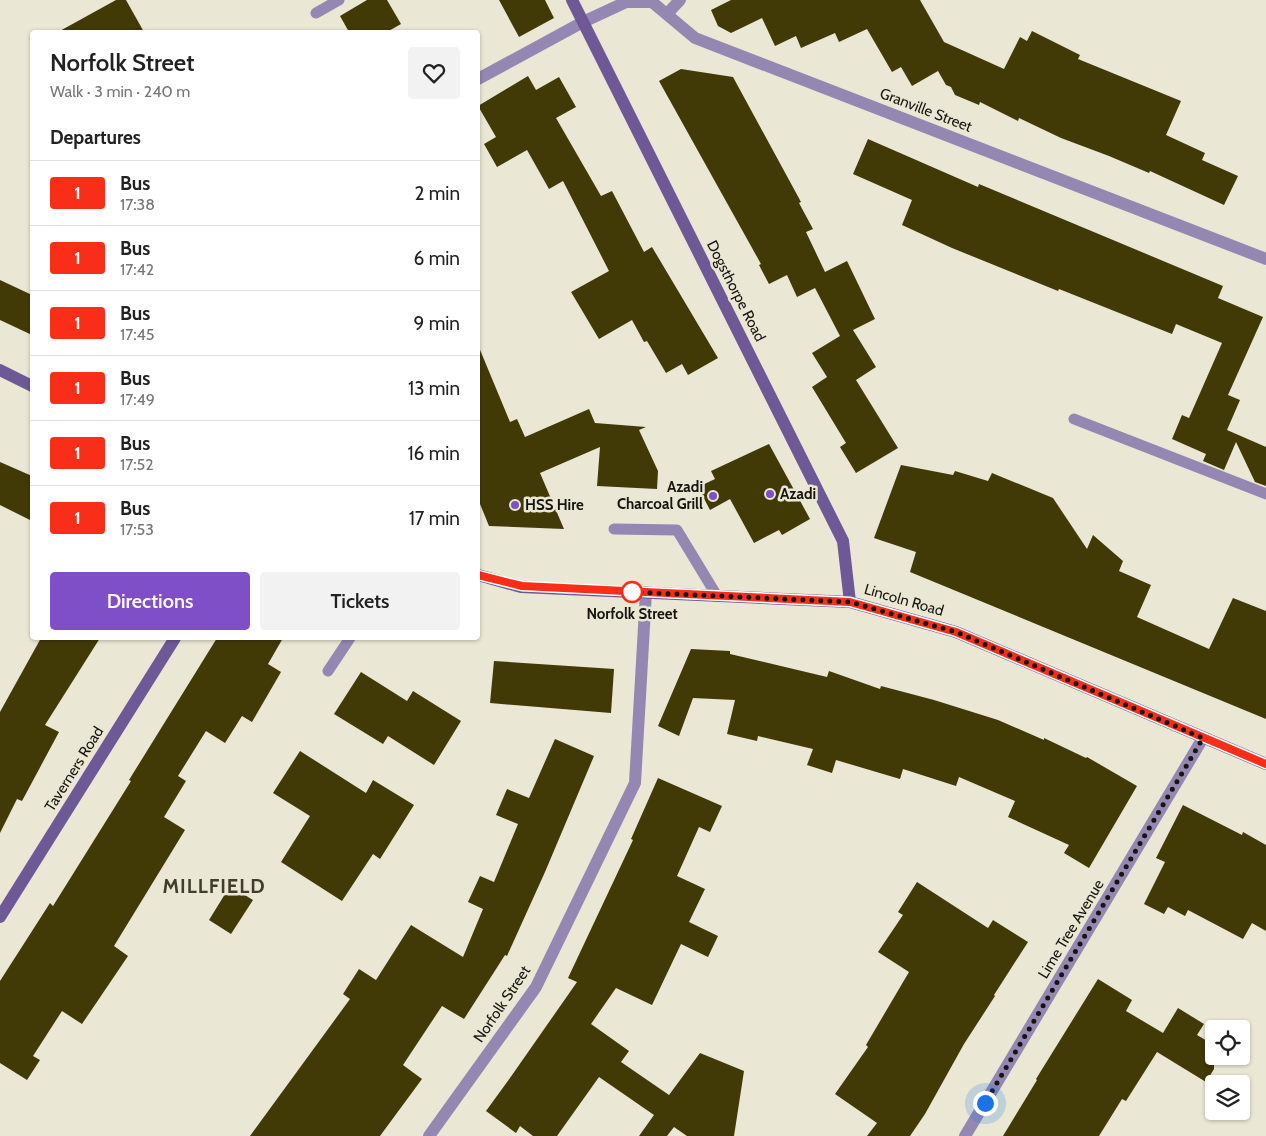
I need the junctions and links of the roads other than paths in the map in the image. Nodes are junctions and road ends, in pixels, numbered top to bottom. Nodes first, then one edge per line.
1 (339, 0) edge
2 (572, 0) edge
3 (680, 0) edge
4 (316, 13) dead end
5 (667, 14) junction
6 (583, 22) junction
7 (480, 78) edge
8 (1266, 259) edge
9 (0, 370) edge
10 (30, 385) edge
11 (1074, 419) dead end
12 (1266, 494) edge
13 (614, 529) dead end
14 (480, 576) edge
15 (646, 592) junction
16 (717, 596) junction
17 (850, 602) junction
18 (175, 640) edge
19 (349, 640) edge
20 (328, 671) dead end
21 (1203, 738) junction
22 (1266, 764) edge
23 (0, 916) edge
24 (429, 1136) edge
25 (965, 1136) edge

1 - 4 lane
2 - 6 street, Dogsthorpe Road
3 - 5 street
5 - 6 street, Granville Street
5 - 8 street, Granville Street
6 - 7 street, Granville Street
6 - 17 street, Dogsthorpe Road
9 - 10 street
11 - 12 lane
13 - 16 lane
14 - 15 street, Lincoln Road
15 - 16 street, Lincoln Road
15 - 24 street, Norfolk Street
16 - 17 street, Lincoln Road
17 - 21 street, Lincoln Road
18 - 23 street, Taverners Road
19 - 20 lane
21 - 22 street, Lincoln Road
21 - 25 street, Lime Tree Avenue

